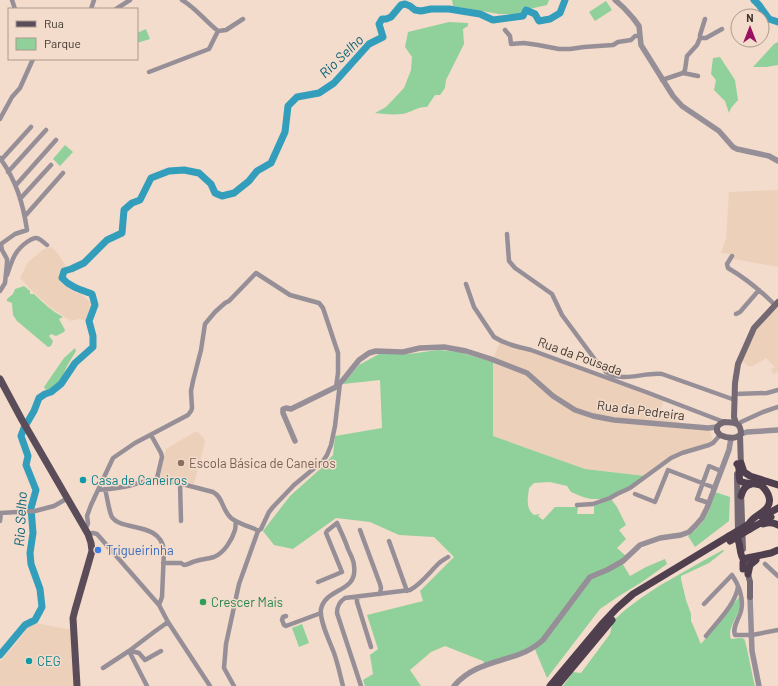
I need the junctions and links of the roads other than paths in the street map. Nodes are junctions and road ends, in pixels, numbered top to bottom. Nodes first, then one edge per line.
1 (130, 0) edge
2 (182, 0) edge
3 (615, 0) edge
4 (118, 8) edge
5 (243, 19) dead end
6 (704, 19) dead end
7 (722, 28) dead end
8 (505, 30) dead end
9 (218, 31) junction
10 (640, 36) junction
11 (700, 38) junction
12 (31, 60) edge
13 (148, 72) dead end
14 (683, 74) junction
15 (698, 76) dead end
16 (662, 80) junction
17 (0, 119) edge
18 (32, 127) dead end
19 (46, 130) dead end
20 (56, 140) dead end
21 (1, 158) edge
22 (778, 161) edge
23 (51, 165) dead end
24 (8, 172) junction
25 (63, 173) dead end
26 (16, 184) junction
27 (20, 199) junction
28 (25, 216) junction
29 (507, 234) dead end
30 (47, 245) dead end
31 (732, 256) dead end
32 (5, 283) junction
33 (466, 284) dead end
34 (759, 290) junction
35 (0, 292) edge
36 (777, 304) edge
37 (736, 314) dead end
38 (0, 379) edge
39 (338, 385) junction
40 (778, 390) edge
41 (735, 397) junction
42 (778, 407) edge
43 (720, 426) junction
44 (738, 430) junction
45 (778, 430) edge
46 (151, 435) junction
47 (295, 441) dead end
48 (739, 463) junction
49 (721, 471) junction
50 (157, 478) junction
51 (756, 482) junction
52 (180, 483) junction
53 (703, 483) junction
54 (739, 484) junction
55 (778, 485) edge
56 (715, 488) junction
57 (98, 490) junction
58 (105, 490) junction
59 (635, 494) dead end
60 (741, 496) junction
61 (68, 498) junction
62 (709, 503) junction
63 (578, 505) dead end
64 (778, 508) edge
65 (1, 513) edge
66 (778, 513) edge
67 (0, 521) edge
68 (181, 521) dead end
69 (236, 521) junction
70 (778, 525) edge
71 (750, 526) junction
72 (360, 530) dead end
73 (86, 531) junction
74 (258, 531) junction
75 (729, 538) junction
76 (389, 541) dead end
77 (740, 542) junction
78 (778, 550) edge
79 (778, 555) edge
80 (448, 557) dead end
81 (756, 558) junction
82 (744, 560) junction
83 (163, 562) junction
84 (765, 564) dead end
85 (745, 572) junction
86 (778, 576) edge
87 (318, 582) dead end
88 (738, 586) junction
89 (407, 591) junction
90 (380, 594) junction
91 (357, 597) junction
92 (750, 597) joint
93 (704, 604) dead end
94 (158, 605) junction
95 (321, 613) junction
96 (286, 616) dead end
97 (168, 622) junction
98 (778, 630) edge
99 (752, 635) junction
100 (706, 636) dead end
101 (371, 647) dead end
102 (130, 651) junction
103 (161, 651) dead end
104 (103, 668) dead end
105 (77, 686) edge
106 (147, 686) edge
107 (210, 686) edge
108 (234, 686) edge
109 (343, 686) edge
110 (361, 686) edge
111 (454, 686) edge
112 (550, 686) edge
113 (557, 686) edge
114 (759, 686) edge

1 - 4 street
2 - 9 street
3 - 10 street
5 - 9 street
6 - 11 street
7 - 11 street
8 - 10 street
9 - 13 street
10 - 16 street
11 - 14 street
12 - 17 street
14 - 15 street
14 - 16 street
16 - 22 street
18 - 21 street
19 - 24 street
20 - 26 street
21 - 24 street
23 - 27 street
24 - 26 street
25 - 28 street
26 - 27 street
27 - 28 street
28 - 32 street
29 - 41 street
30 - 32 street
31 - 34 street
32 - 35 street
33 - 43 street, Rua da Pousada
34 - 36 street
34 - 37 street
36 - 41 main road
38 - 61 main road
39 - 43 street, Rua da Pedreira
39 - 46 street
39 - 47 street, Rua da Pedreira
39 - 74 street
40 - 41 street
41 - 44 main road
42 - 44 street
43 - 44 main road
43 - 44 main road
43 - 63 street
44 - 45 street
44 - 48 main road
44 - 49 street
46 - 50 street
46 - 57 street
48 - 51 highway
48 - 54 highway
49 - 53 street
49 - 56 street
50 - 52 street
50 - 58 street
51 - 54 highway
51 - 55 highway
51 - 60 highway
51 - 71 highway
52 - 68 street
52 - 69 street
53 - 56 street
53 - 59 street
53 - 62 street
54 - 60 main road
54 - 77 main road
56 - 62 street
57 - 58 street
57 - 73 street
58 - 83 street
60 - 77 main road
61 - 65 street
61 - 73 main road
62 - 111 street
64 - 71 highway
65 - 67 street
66 - 71 highway
69 - 74 street
69 - 83 street
70 - 71 highway
71 - 75 highway, bridge
72 - 90 street
73 - 94 street
73 - 105 main road
74 - 108 street
75 - 112 highway
75 - 113 highway
76 - 89 street
77 - 81 highway
77 - 82 highway
77 - 85 main road
78 - 81 highway
79 - 81 highway
80 - 89 street
81 - 82 highway
81 - 85 highway
82 - 85 highway
83 - 94 street
84 - 86 street
85 - 92 main road
87 - 95 street
88 - 93 street
88 - 99 street
88 - 100 street
89 - 90 street
90 - 91 street
91 - 101 street
91 - 110 street
92 - 99 street
94 - 97 street
95 - 96 street
95 - 109 street
97 - 102 street
97 - 107 street
98 - 99 street
99 - 114 street
102 - 103 street
102 - 104 street
102 - 106 street

